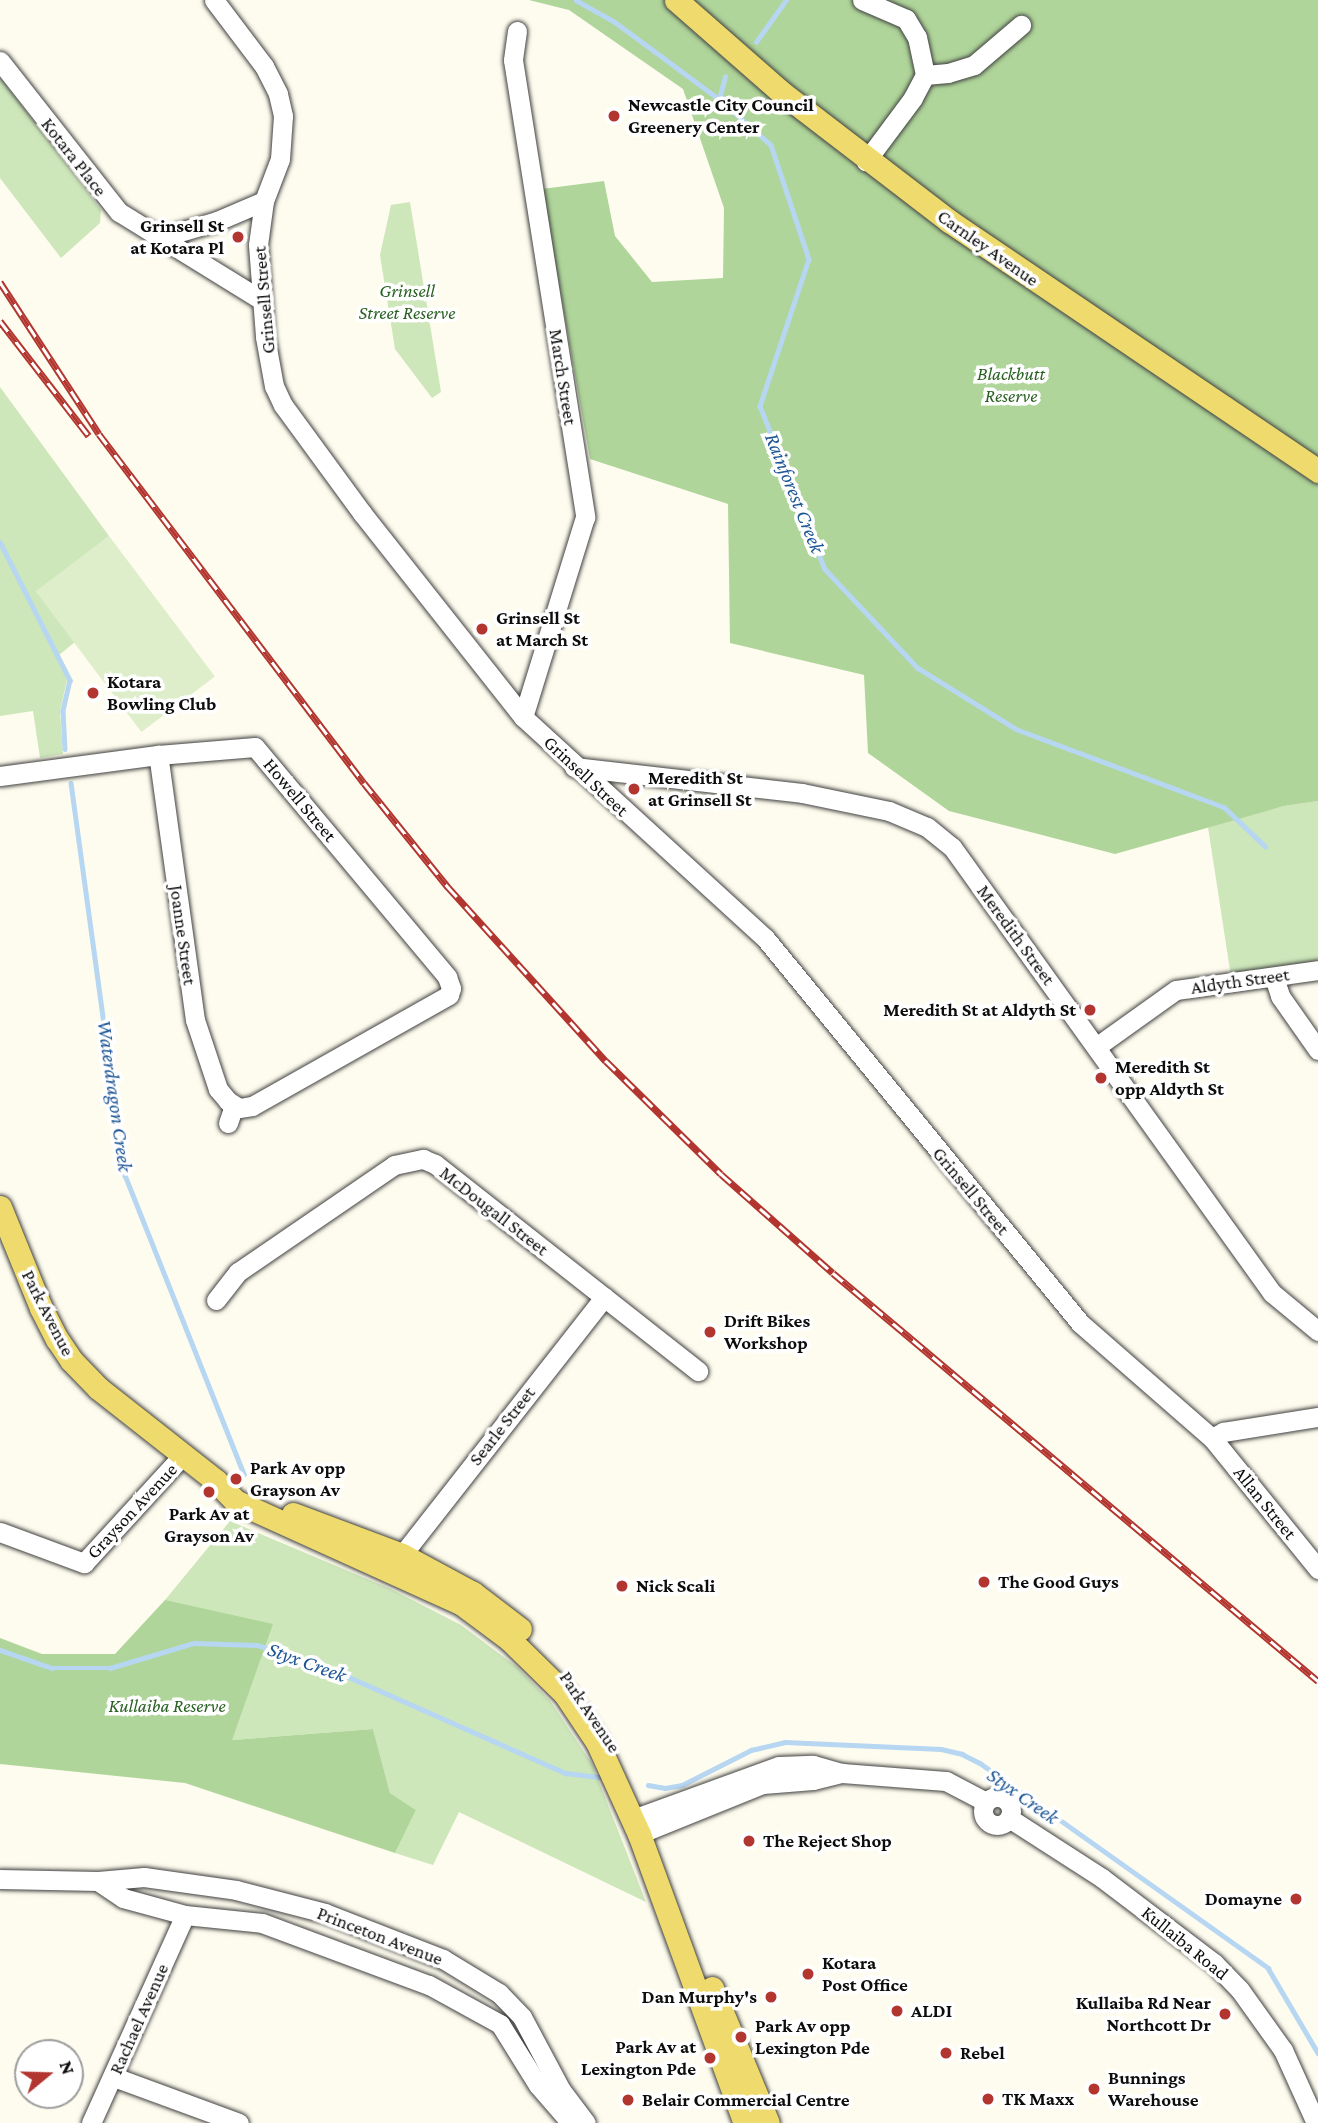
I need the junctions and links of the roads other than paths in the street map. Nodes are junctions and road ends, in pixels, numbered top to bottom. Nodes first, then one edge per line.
1 (214, 0) edge
2 (676, 0) edge
3 (862, 0) edge
4 (1021, 25) dead end
5 (517, 31) dead end
6 (0, 61) edge
7 (925, 75) junction
8 (866, 161) junction
9 (264, 201) junction
10 (163, 237) junction
11 (260, 299) junction
12 (1318, 471) edge
13 (523, 717) junction
14 (158, 755) junction
15 (575, 767) junction
16 (0, 776) edge
17 (1318, 970) edge
18 (1274, 977) junction
19 (452, 988) joint
20 (1096, 1047) junction
21 (1318, 1050) edge
22 (0, 1207) edge
23 (604, 1297) junction
24 (216, 1300) dead end
25 (1318, 1331) edge
26 (698, 1371) dead end
27 (1318, 1417) edge
28 (1212, 1438) junction
29 (183, 1455) junction
30 (216, 1481) junction
31 (0, 1532) edge
32 (309, 1537) junction
33 (402, 1555) junction
34 (1318, 1569) edge
35 (476, 1614) junction
36 (614, 1759) junction
37 (642, 1824) junction
38 (0, 1879) edge
39 (98, 1881) junction
40 (184, 1915) junction
41 (114, 2077) junction
42 (1312, 2120) edge
43 (757, 2121) edge
44 (91, 2123) edge
45 (239, 2123) edge
46 (572, 2123) edge
47 (586, 2123) edge

1 - 9 street, Grinsell Street
2 - 8 main road, Carnley Avenue
3 - 7 street
4 - 7 street
5 - 13 street, March Street
6 - 10 street, Kotara Place
7 - 8 street
8 - 12 main road, Carnley Avenue
9 - 10 street
9 - 11 street, Grinsell Street
10 - 11 street, Kotara Place
11 - 13 street, Grinsell Street
13 - 15 street, Grinsell Street
14 - 16 street, Howell Street
14 - 19 street, Howell Street
14 - 19 street, Joanne Street
15 - 20 street, Meredith Street
15 - 28 street, Grinsell Street
17 - 18 street, Aldyth Street
18 - 20 street, Aldyth Street
18 - 21 street
20 - 25 street, Meredith Street
22 - 29 main road, Park Avenue
23 - 24 street, McDougall Street
23 - 26 street, McDougall Street
23 - 33 street, Searle Street
27 - 28 street
28 - 34 street, Allan Street
29 - 30 main road, Park Avenue
29 - 31 street, Grayson Avenue
30 - 32 main road, Park Avenue
30 - 33 main road, Park Avenue
32 - 33 main road
32 - 35 main road, Park Avenue
33 - 35 main road
33 - 36 main road, Park Avenue
35 - 36 main road, Park Avenue
36 - 37 main road, Park Avenue
37 - 42 street, Kullaiba Road
37 - 43 main road, Park Avenue
38 - 39 street, Princeton Avenue
39 - 40 street, Princeton Avenue
39 - 47 street, Princeton Avenue
40 - 41 street, Rachael Avenue
40 - 46 street, Princeton Avenue
41 - 44 street, Rachael Avenue
41 - 45 street

